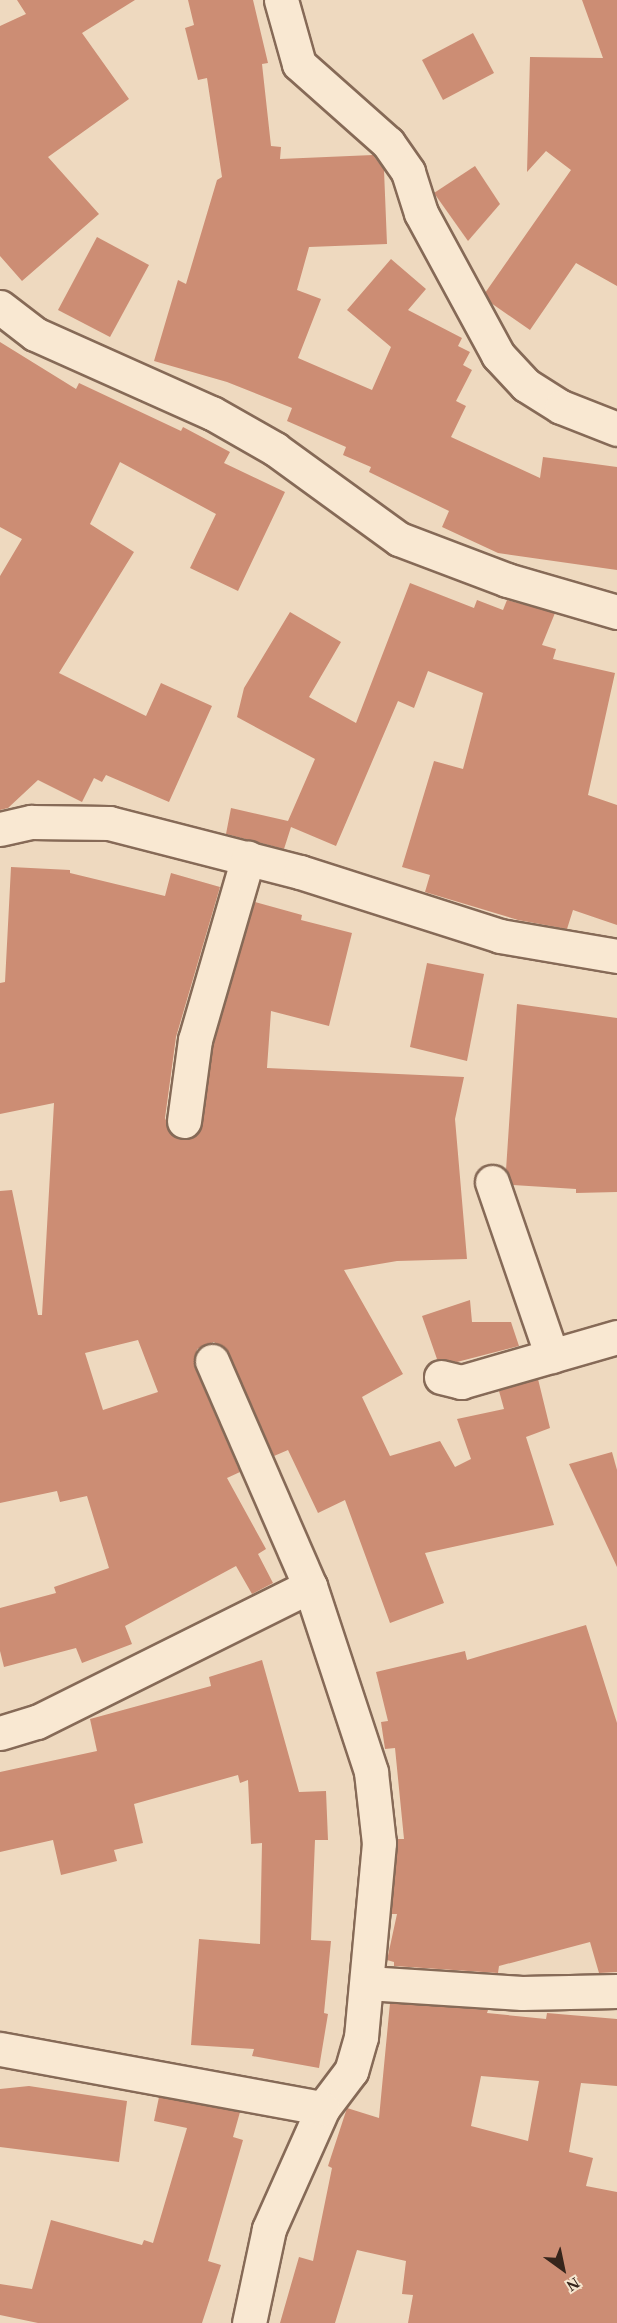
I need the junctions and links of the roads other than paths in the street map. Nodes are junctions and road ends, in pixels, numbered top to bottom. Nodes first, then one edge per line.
1 (281, 0) edge
2 (0, 307) edge
3 (617, 429) edge
4 (617, 612) edge
5 (0, 829) edge
6 (248, 858) junction
7 (617, 956) edge
8 (184, 1120) dead end
9 (492, 1182) dead end
10 (617, 1337) edge
11 (552, 1356) junction
12 (212, 1362) dead end
13 (441, 1377) dead end
14 (310, 1586) junction
15 (0, 1733) edge
16 (367, 1983) junction
17 (617, 1991) edge
18 (0, 2049) edge
19 (323, 2108) junction
20 (249, 2323) edge

1 - 3 street
2 - 4 street
5 - 6 street
6 - 7 street
6 - 8 street
9 - 11 street
10 - 11 street
11 - 13 street
12 - 14 street
14 - 15 street
14 - 16 street
16 - 17 street
16 - 19 street
18 - 19 street
19 - 20 street

